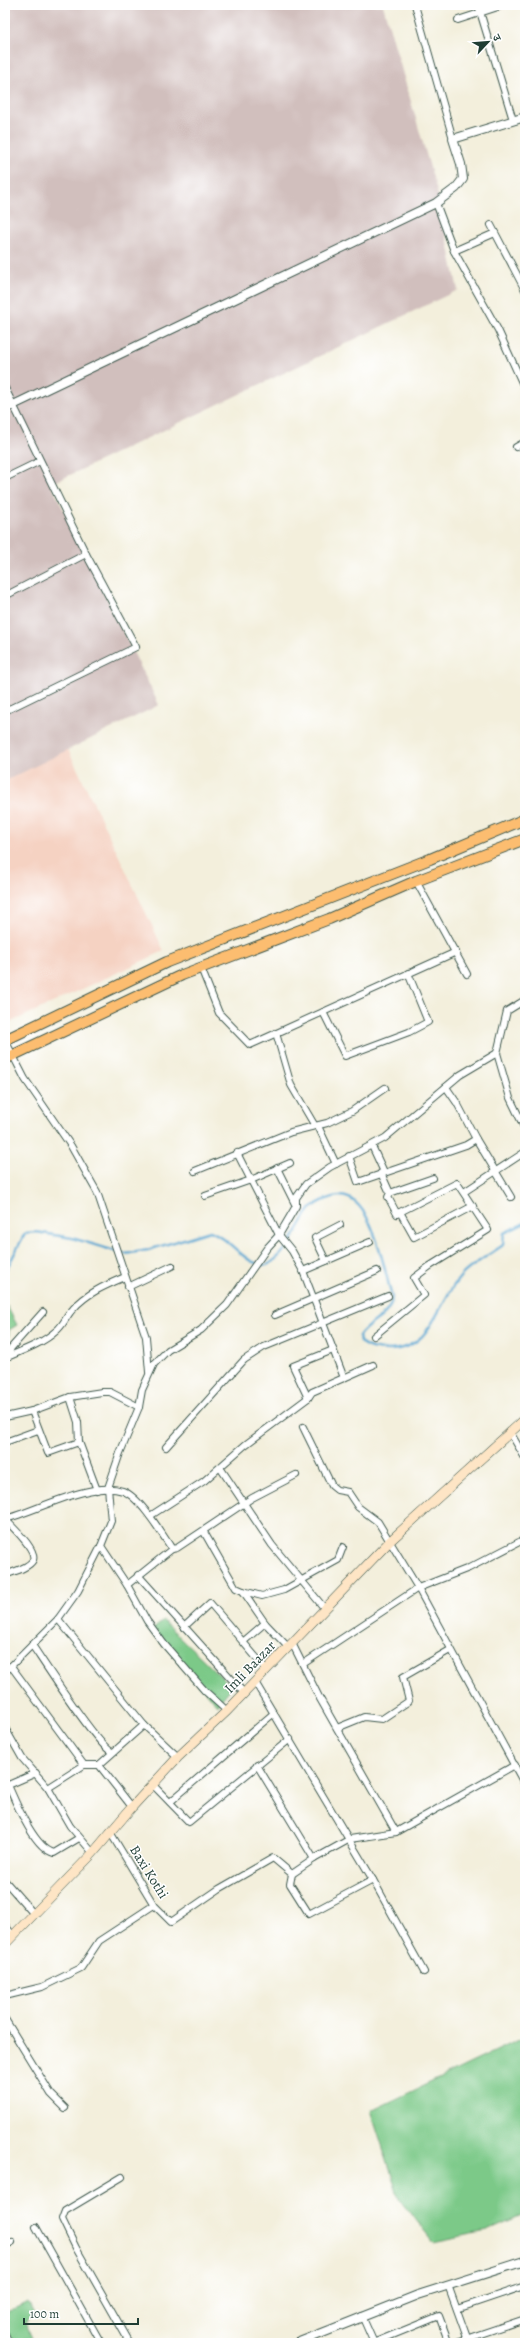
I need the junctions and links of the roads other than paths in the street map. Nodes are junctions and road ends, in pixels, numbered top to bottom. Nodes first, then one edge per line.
1 (415, 5) edge
2 (478, 5) edge
3 (504, 5) edge
4 (480, 13) junction
5 (458, 20) dead end
6 (525, 116) edge
7 (513, 120) junction
8 (453, 139) junction
9 (436, 204) junction
10 (491, 225) dead end
11 (495, 233) junction
12 (454, 251) junction
13 (525, 290) edge
14 (5, 388) edge
15 (525, 390) edge
16 (14, 405) junction
17 (5, 409) edge
18 (525, 442) edge
19 (516, 447) dead end
20 (40, 461) junction
21 (5, 478) edge
22 (86, 554) junction
23 (5, 596) edge
24 (5, 711) edge
25 (525, 819) edge
26 (525, 839) edge
27 (416, 881) junction
28 (456, 952) junction
29 (201, 968) junction
30 (408, 973) junction
31 (467, 974) dead end
32 (525, 1000) edge
33 (323, 1012) junction
34 (276, 1033) junction
35 (5, 1040) edge
36 (497, 1053) junction
37 (8, 1058) edge
38 (446, 1087) junction
39 (385, 1088) dead end
40 (316, 1126) junction
41 (525, 1129) edge
42 (476, 1139) junction
43 (372, 1146) junction
44 (525, 1152) edge
45 (237, 1153) junction
46 (349, 1156) junction
47 (290, 1163) dead end
48 (336, 1164) junction
49 (277, 1168) junction
50 (196, 1171) dead end
51 (496, 1172) junction
52 (382, 1173) junction
53 (433, 1178) dead end
54 (252, 1180) junction
55 (464, 1192) junction
56 (390, 1194) junction
57 (205, 1196) dead end
58 (511, 1197) dead end
59 (296, 1206) junction
60 (473, 1206) junction
61 (400, 1212) junction
62 (340, 1225) dead end
63 (279, 1235) junction
64 (370, 1242) dead end
65 (326, 1262) junction
66 (172, 1266) dead end
67 (303, 1271) junction
68 (377, 1271) dead end
69 (125, 1277) junction
70 (128, 1287) junction
71 (388, 1296) dead end
72 (314, 1298) junction
73 (43, 1312) dead end
74 (274, 1314) dead end
75 (323, 1323) junction
76 (374, 1336) dead end
77 (8, 1347) edge
78 (333, 1350) junction
79 (6, 1359) edge
80 (373, 1364) dead end
81 (150, 1374) junction
82 (344, 1378) junction
83 (70, 1397) junction
84 (308, 1398) junction
85 (139, 1407) junction
86 (32, 1411) junction
87 (5, 1417) edge
88 (525, 1419) edge
89 (303, 1427) dead end
90 (38, 1430) junction
91 (510, 1432) junction
92 (5, 1442) edge
93 (79, 1442) junction
94 (166, 1447) dead end
95 (525, 1458) edge
96 (221, 1469) junction
97 (296, 1475) dead end
98 (108, 1488) junction
99 (97, 1490) junction
100 (244, 1505) junction
101 (150, 1516) junction
102 (5, 1519) edge
103 (204, 1532) junction
104 (525, 1539) edge
105 (390, 1542) junction
106 (101, 1546) junction
107 (343, 1547) dead end
108 (172, 1549) junction
109 (5, 1575) edge
110 (138, 1575) junction
111 (302, 1580) junction
112 (127, 1585) junction
113 (418, 1588) junction
114 (243, 1591) junction
115 (325, 1609) junction
116 (58, 1619) junction
117 (265, 1623) junction
118 (184, 1627) junction
119 (244, 1641) junction
120 (32, 1645) junction
121 (290, 1645) junction
122 (450, 1650) junction
123 (303, 1664) junction
124 (11, 1666) junction
125 (266, 1669) junction
126 (5, 1672) edge
127 (255, 1682) junction
128 (244, 1693) junction
129 (227, 1711) junction
130 (274, 1713) junction
131 (144, 1725) junction
132 (5, 1728) edge
133 (337, 1728) junction
134 (290, 1739) junction
135 (112, 1752) junction
136 (178, 1757) junction
137 (84, 1765) junction
138 (99, 1765) junction
139 (257, 1765) junction
140 (515, 1765) junction
141 (36, 1773) junction
142 (153, 1784) junction
143 (525, 1785) edge
144 (7, 1786) edge
145 (48, 1788) junction
146 (170, 1802) junction
147 (132, 1807) junction
148 (110, 1832) junction
149 (396, 1832) junction
150 (79, 1838) junction
151 (350, 1839) junction
152 (93, 1853) junction
153 (314, 1859) junction
154 (292, 1874) junction
155 (373, 1880) junction
156 (5, 1881) edge
157 (154, 1905) junction
158 (33, 1913) junction
159 (5, 1925) edge
160 (13, 1936) junction
161 (5, 1944) edge
162 (424, 1972) dead end
163 (5, 1996) edge
164 (5, 2019) edge
165 (66, 2108) dead end
166 (122, 2177) dead end
167 (36, 2227) dead end
168 (12, 2242) dead end
169 (5, 2246) edge
170 (525, 2261) edge
171 (448, 2285) junction
172 (525, 2286) edge
173 (457, 2309) junction
174 (362, 2316) junction
175 (525, 2319) edge
176 (5, 2334) edge
177 (468, 2341) edge
178 (9, 2343) edge
179 (102, 2343) edge
180 (130, 2343) edge
181 (296, 2343) edge
182 (374, 2343) edge
183 (449, 2343) edge
184 (454, 2343) edge

1 - 8 street
2 - 4 street
3 - 4 street
4 - 5 street
4 - 7 street
6 - 7 street
7 - 8 street
8 - 9 street
9 - 12 street
9 - 16 street
10 - 11 street
11 - 12 street
11 - 13 street
12 - 15 street
14 - 16 street
16 - 17 street
16 - 20 street
18 - 19 street
20 - 21 street
20 - 22 street
22 - 23 street
22 - 24 street
25 - 35 main road
26 - 27 main road
27 - 28 street
27 - 29 main road
28 - 30 street
28 - 31 street
29 - 34 street
29 - 37 main road
30 - 33 street
30 - 33 street
32 - 36 street
33 - 34 street
34 - 40 street
35 - 37 street
36 - 38 street
36 - 41 street
37 - 69 street
38 - 42 street
38 - 43 street
39 - 40 street
40 - 45 street
40 - 48 street
42 - 51 street
42 - 52 street
43 - 46 street
43 - 52 street
44 - 51 street
45 - 50 street
45 - 54 street
46 - 48 street
46 - 52 street
47 - 49 street
48 - 59 street
49 - 54 street
49 - 59 street
51 - 55 street
51 - 58 street
52 - 56 street
53 - 56 street
54 - 57 street
54 - 63 street
55 - 60 street
55 - 61 street
56 - 61 street
59 - 63 street
60 - 61 street
60 - 76 street
62 - 65 street
63 - 67 street
63 - 81 street
64 - 65 street
65 - 67 street
66 - 70 street
67 - 72 street
68 - 72 street
69 - 70 street
69 - 79 street
70 - 81 street
71 - 75 street
72 - 74 street
72 - 75 street
73 - 77 street
75 - 78 street
75 - 94 street
77 - 79 street
78 - 82 street
78 - 84 street
80 - 82 street
81 - 85 street
82 - 84 street
83 - 85 street
83 - 86 street
83 - 93 street
84 - 96 street
85 - 98 street
86 - 87 street
86 - 90 street
88 - 91 main road, Imli Baazar
89 - 105 street
90 - 92 street
90 - 93 street
91 - 95 street
91 - 105 main road, Imli Baazar
93 - 99 street
96 - 100 street
96 - 101 street
97 - 100 street
98 - 99 street
98 - 101 street
98 - 106 street
99 - 102 street
100 - 103 street
100 - 111 street
101 - 108 street
102 - 109 street
103 - 108 street
103 - 114 street
104 - 113 street
105 - 113 street
105 - 115 main road, Imli Baazar
106 - 112 street
106 - 116 street
107 - 111 street
108 - 110 street
110 - 112 street
110 - 118 street
111 - 114 street
111 - 115 street
112 - 129 street
113 - 122 street
113 - 123 street
114 - 117 street
115 - 121 main road, Imli Baazar
116 - 120 street
116 - 131 street
117 - 119 street
117 - 121 street
118 - 119 street
118 - 128 street
119 - 125 street
120 - 124 street
120 - 135 street
121 - 123 street
121 - 125 main road, Imli Baazar
122 - 133 street
122 - 140 street
123 - 133 street
124 - 126 street
124 - 137 street
125 - 127 main road, Imli Baazar
127 - 128 main road, Imli Baazar
127 - 130 street
128 - 129 main road, Imli Baazar
129 - 136 main road, Imli Baazar
130 - 134 street
130 - 146 street
131 - 135 street
131 - 136 street
132 - 141 street
133 - 149 street
134 - 139 street
134 - 151 street
135 - 138 street
136 - 142 main road, Imli Baazar
137 - 138 street
137 - 145 street
138 - 147 street
139 - 146 street
139 - 153 street
140 - 143 street
140 - 149 street
141 - 144 street
141 - 145 street
142 - 146 street
142 - 147 main road, Imli Baazar
144 - 150 street
145 - 150 street
147 - 148 main road, Imli Baazar
148 - 152 main road, Imli Baazar
148 - 157 street, Baxi Kothi
149 - 151 street
150 - 152 street
151 - 153 street
151 - 155 street
152 - 158 main road, Imli Baazar
153 - 154 street
154 - 155 street
154 - 157 street, Baxi Kothi
155 - 162 street
156 - 158 street
157 - 163 street
158 - 160 main road, Imli Baazar
159 - 160 street
160 - 161 main road, Imli Baazar
164 - 165 street
166 - 180 street
167 - 179 street
168 - 169 street
170 - 171 street
171 - 173 street
171 - 174 street
172 - 173 street
173 - 177 street
174 - 181 street
174 - 182 street
175 - 177 street
176 - 178 street
177 - 184 street
182 - 183 street

